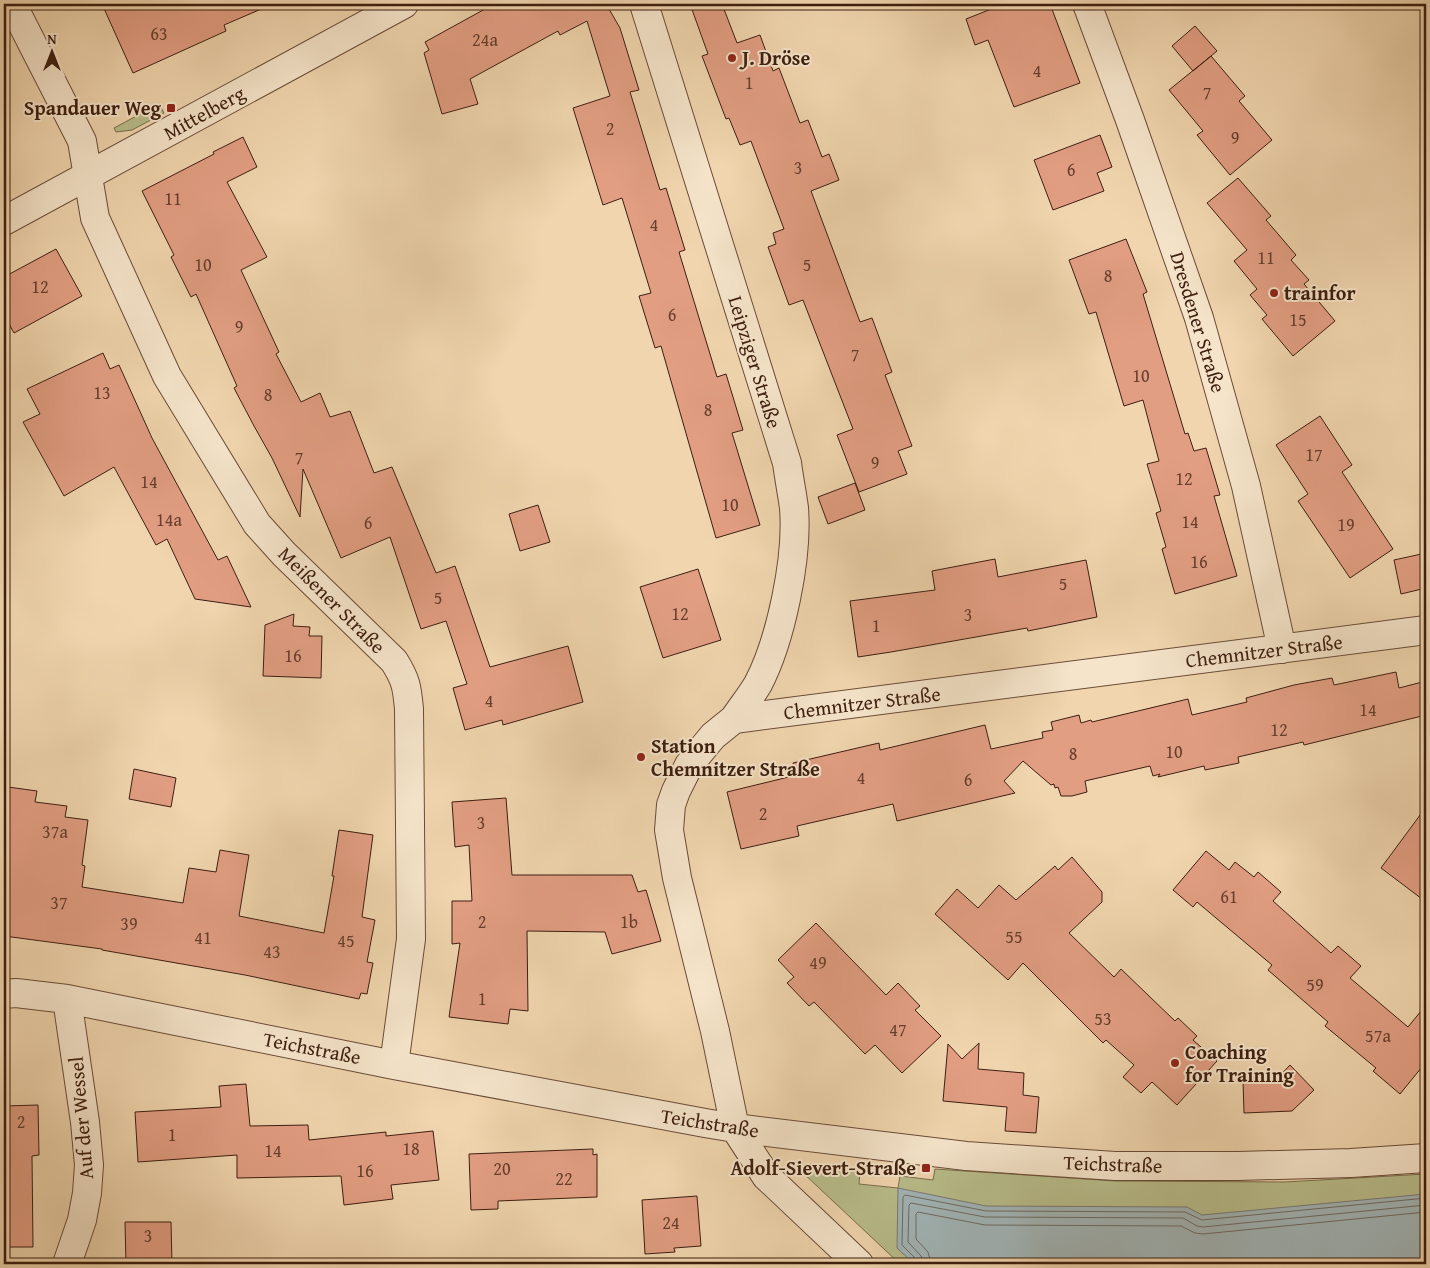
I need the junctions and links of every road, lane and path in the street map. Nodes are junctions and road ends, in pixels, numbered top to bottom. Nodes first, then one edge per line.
1 (12, 4) edge
2 (404, 4) edge
3 (644, 4) edge
4 (1087, 4) edge
5 (88, 177) junction
6 (4, 222) edge
7 (1426, 630) edge
8 (1282, 649) junction
9 (734, 719) junction
10 (4, 994) edge
11 (67, 999) junction
12 (394, 1065) junction
13 (735, 1128) junction
14 (1426, 1158) edge
15 (67, 1264) edge
16 (859, 1264) edge

1 - 5 street, Meißener Straße
2 - 5 street, Mittelberg
3 - 9 street, Leipziger Straße
4 - 8 street, Dresdener Straße
5 - 6 street, Mittelberg
5 - 12 street, Meißener Straße
7 - 8 street, Chemnitzer Straße
8 - 9 street, Chemnitzer Straße
9 - 13 street
10 - 11 street, Teichstraße
11 - 12 street, Teichstraße
11 - 15 street, Auf der Wessel
12 - 13 street, Teichstraße
13 - 14 street, Teichstraße
13 - 16 street

